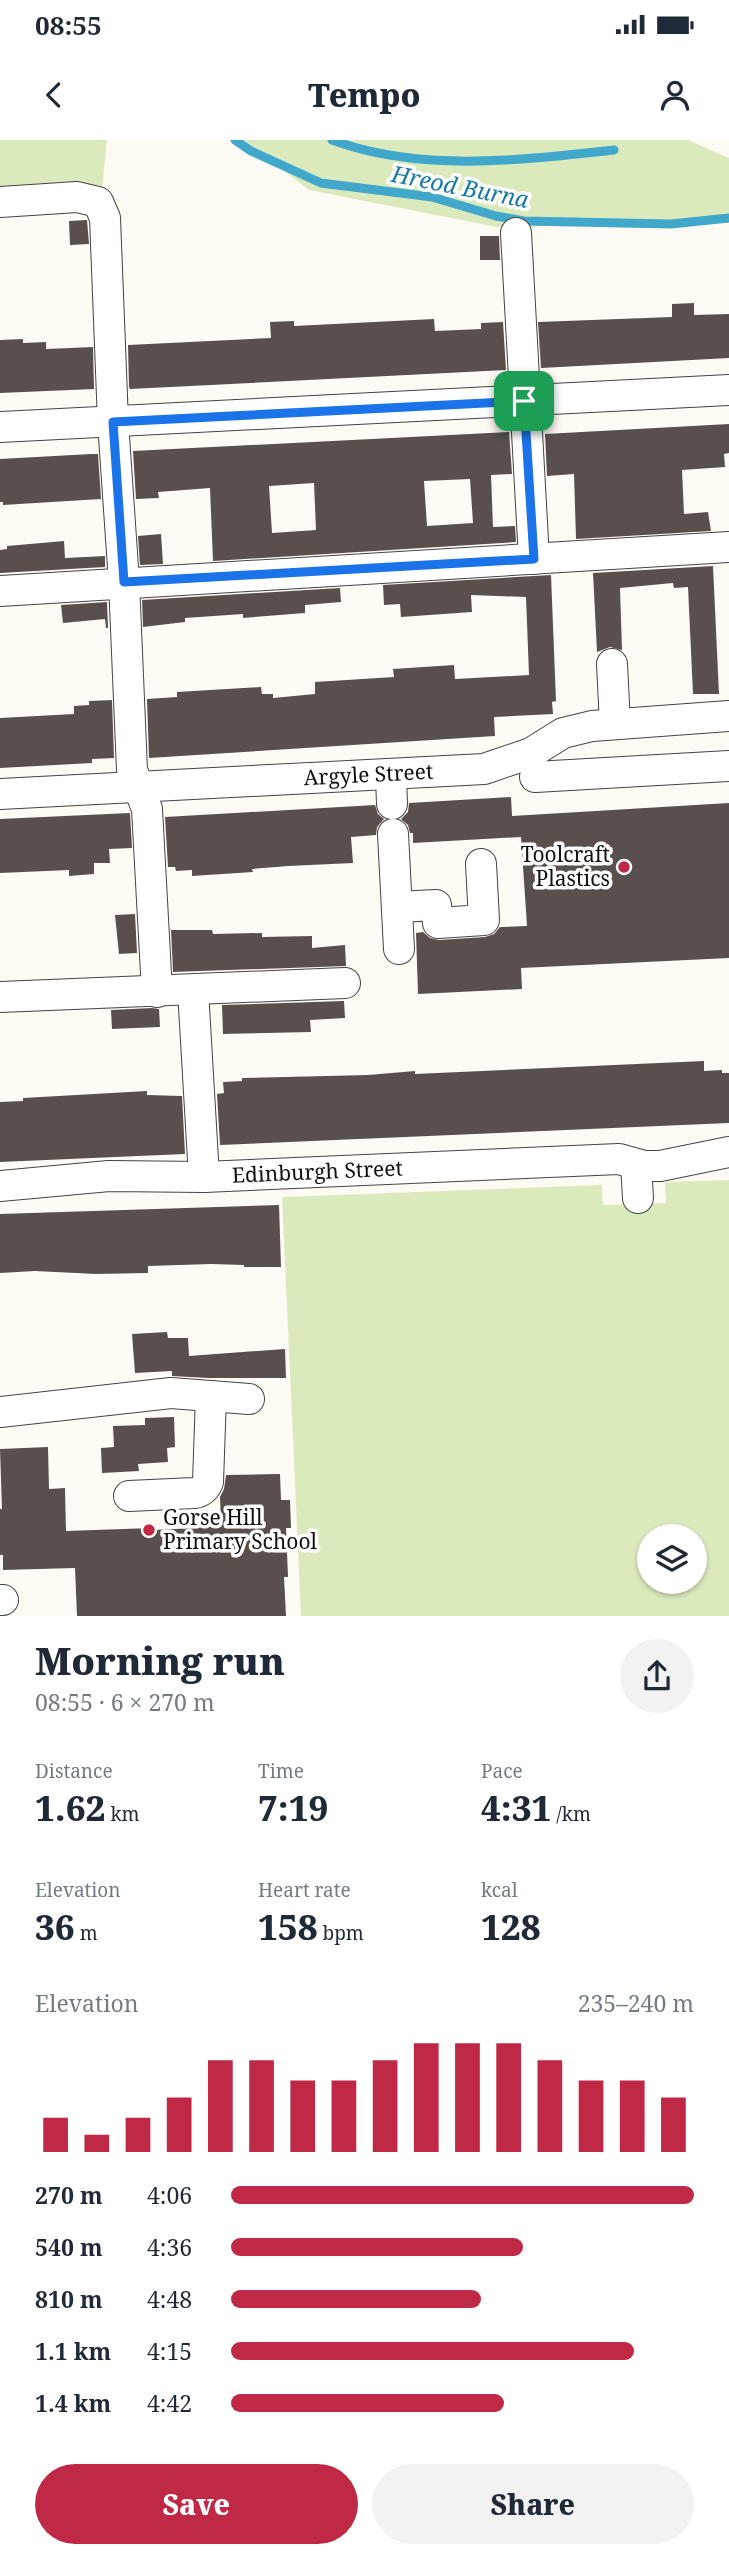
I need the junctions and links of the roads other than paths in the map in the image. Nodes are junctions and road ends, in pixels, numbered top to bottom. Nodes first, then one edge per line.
1 (0, 202) edge
2 (516, 233) dead end
3 (729, 390) edge
4 (524, 401) junction
5 (113, 422) junction
6 (0, 428) edge
7 (729, 547) edge
8 (534, 559) junction
9 (124, 582) junction
10 (0, 591) edge
11 (612, 664) dead end
12 (729, 716) edge
13 (615, 724) junction
14 (729, 766) edge
15 (535, 777) dead end
16 (140, 787) junction
17 (0, 794) edge
18 (393, 834) dead end
19 (481, 864) dead end
20 (397, 907) junction
21 (399, 949) dead end
22 (345, 984) dead end
23 (192, 990) junction
24 (157, 992) junction
25 (0, 997) edge
26 (729, 1152) edge
27 (636, 1164) junction
28 (204, 1177) junction
29 (0, 1186) edge
30 (638, 1198) dead end
31 (211, 1396) junction
32 (249, 1399) dead end
33 (0, 1412) edge
34 (129, 1496) dead end

1 - 5 street
2 - 4 street
3 - 4 street
4 - 5 street
4 - 8 street
5 - 6 street
5 - 9 street
7 - 8 street
8 - 9 street
9 - 10 street
9 - 16 street
11 - 13 street
12 - 13 street, Argyle Street
13 - 16 street, Argyle Street
14 - 15 street
16 - 17 street, Argyle Street
16 - 24 street
18 - 20 street
19 - 20 street
20 - 21 street
22 - 23 street
23 - 24 street
23 - 28 street
24 - 25 street
26 - 27 street, Edinburgh Street
27 - 28 street, Edinburgh Street
27 - 30 street
28 - 29 street, Edinburgh Street
31 - 32 street
31 - 33 street
31 - 34 street

